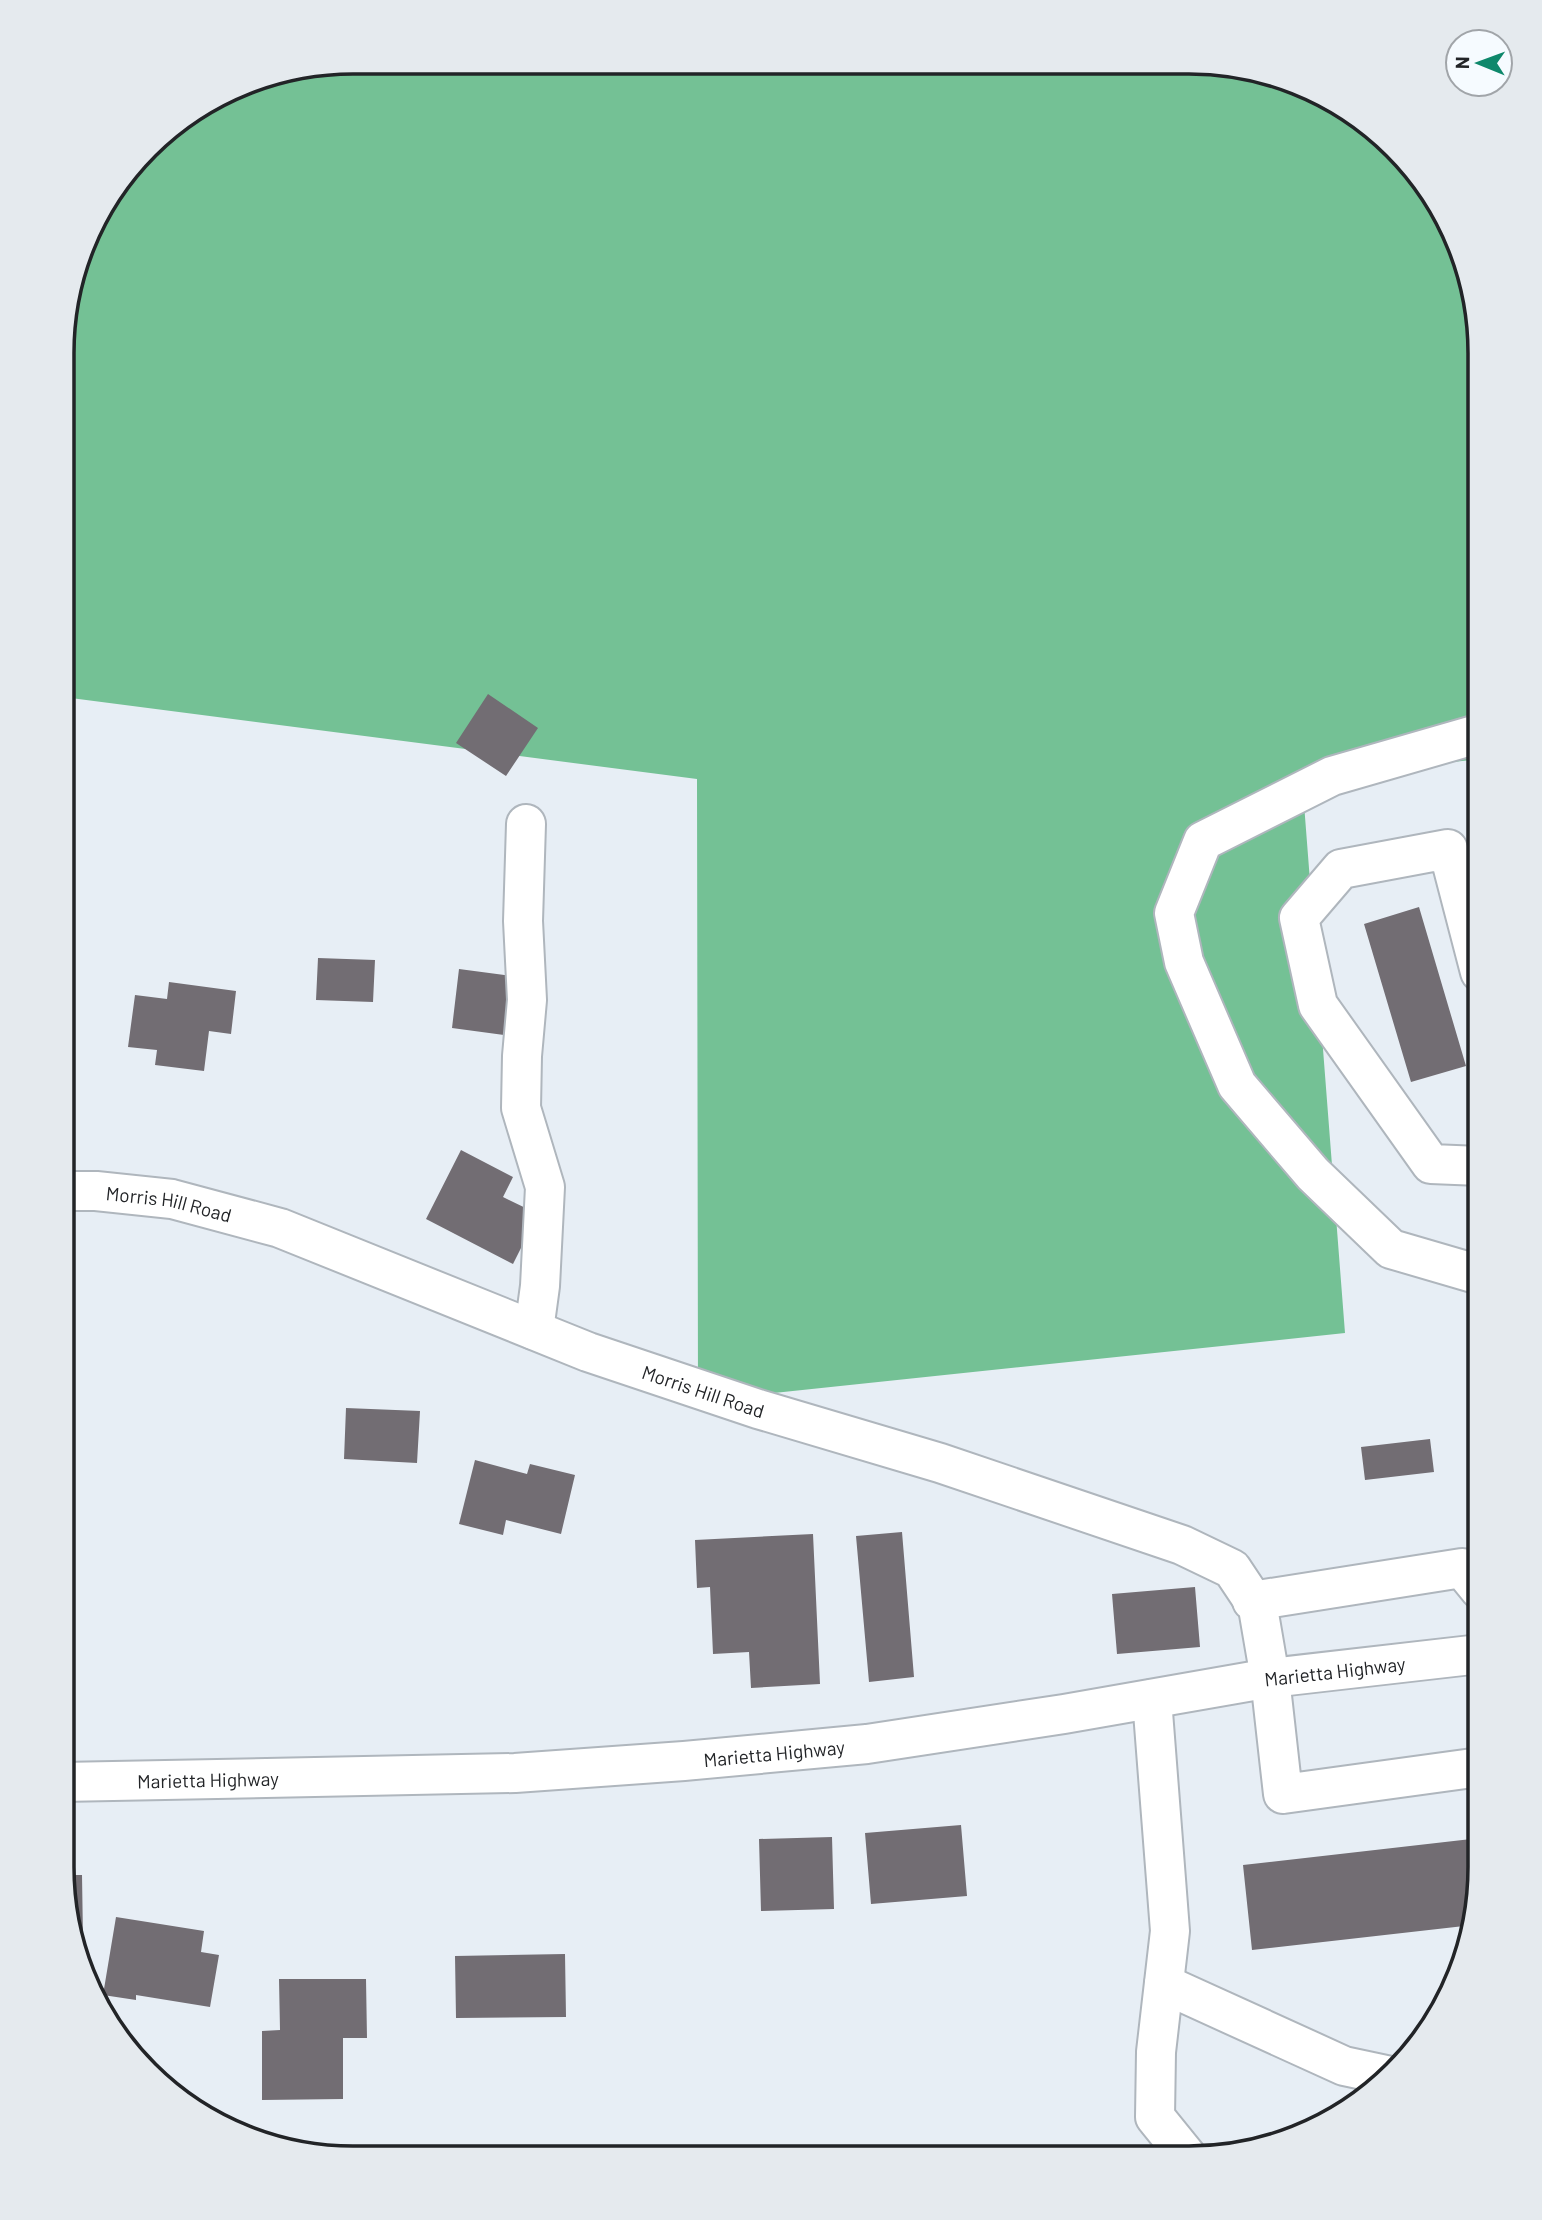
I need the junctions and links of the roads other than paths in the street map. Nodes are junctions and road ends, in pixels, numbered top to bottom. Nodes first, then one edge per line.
1 (1468, 736) edge
2 (526, 824) dead end
3 (1468, 926) edge
4 (1468, 1166) edge
5 (74, 1191) edge
6 (1468, 1271) edge
7 (534, 1330) junction
8 (1468, 1575) edge
9 (1252, 1601) junction
10 (1468, 1655) edge
11 (1270, 1678) junction
12 (1152, 1699) junction
13 (74, 1769) edge
14 (1468, 1769) edge
15 (108, 1781) junction
16 (74, 1782) edge
17 (1164, 1984) junction
18 (1378, 2073) edge
19 (1179, 2147) edge

1 - 6 main road
2 - 7 main road
3 - 4 main road
5 - 7 main road, Morris Hill Road
7 - 9 main road, Morris Hill Road
8 - 9 main road
9 - 11 main road, Morris Hill Road
10 - 11 main road, Marietta Highway
11 - 12 main road, Marietta Highway
11 - 14 main road, Morris Hill Road
12 - 15 main road, Marietta Highway
12 - 17 main road
13 - 15 main road
15 - 16 main road, Marietta Highway
17 - 18 main road
17 - 19 main road

